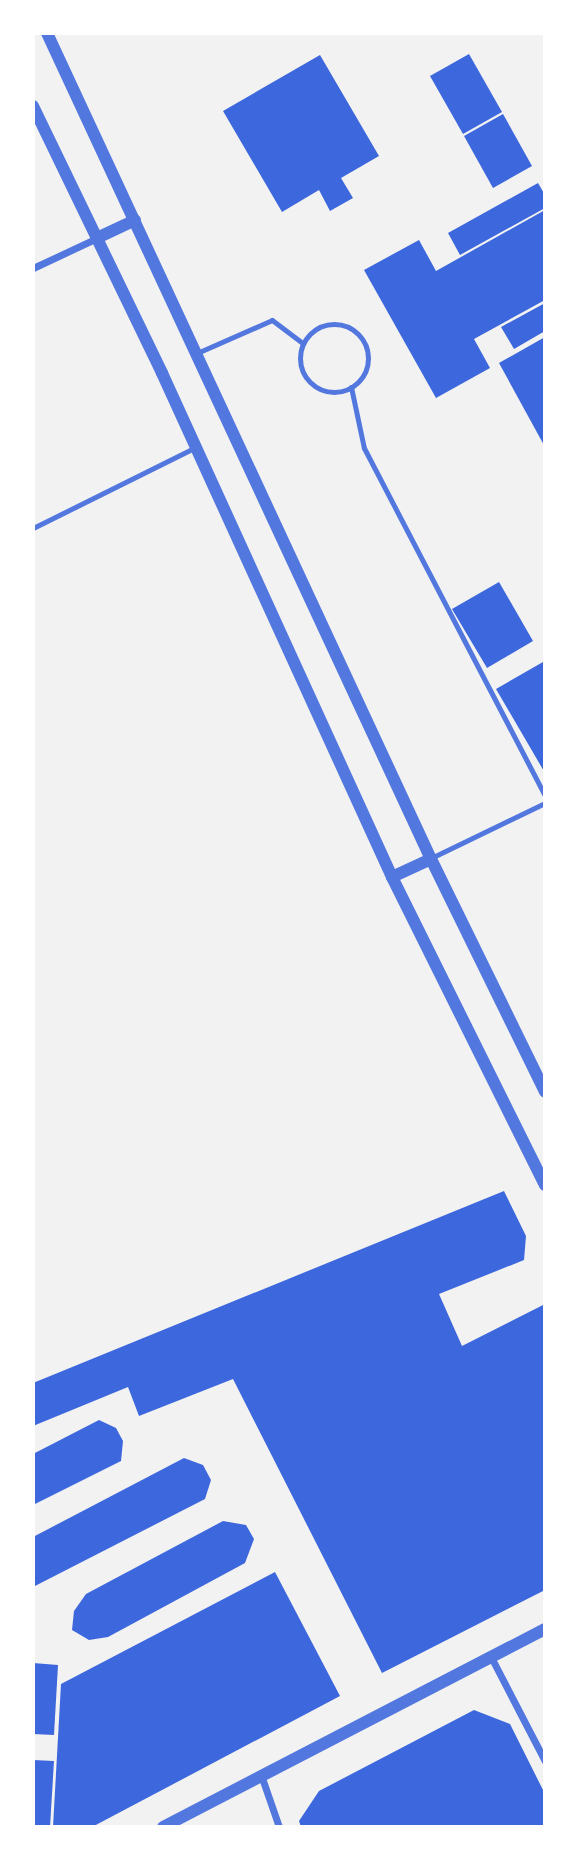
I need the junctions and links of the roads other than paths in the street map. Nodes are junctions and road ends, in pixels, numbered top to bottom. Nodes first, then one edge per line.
1 (47, 33) edge
2 (33, 106) edge
3 (135, 220) junction
4 (97, 238) junction
5 (33, 268) edge
6 (303, 343) junction
7 (197, 353) junction
8 (351, 387) junction
9 (196, 447) junction
10 (33, 527) edge
11 (545, 795) edge
12 (545, 803) edge
13 (430, 859) junction
14 (392, 877) junction
15 (545, 1092) edge
16 (545, 1185) edge
17 (545, 1629) edge
18 (491, 1657) junction
19 (545, 1761) edge
20 (261, 1775) junction
21 (163, 1827) edge
22 (279, 1827) edge

1 - 3 street
2 - 4 street
3 - 4 street
3 - 7 street
4 - 5 street
4 - 9 street
6 - 7 lane
6 - 8 lane
6 - 8 lane
7 - 13 street
8 - 11 lane
9 - 10 lane
9 - 14 street
12 - 13 lane
13 - 14 street
13 - 15 street
14 - 16 street
17 - 18 street
18 - 19 street
18 - 20 street
20 - 21 street
20 - 22 street

